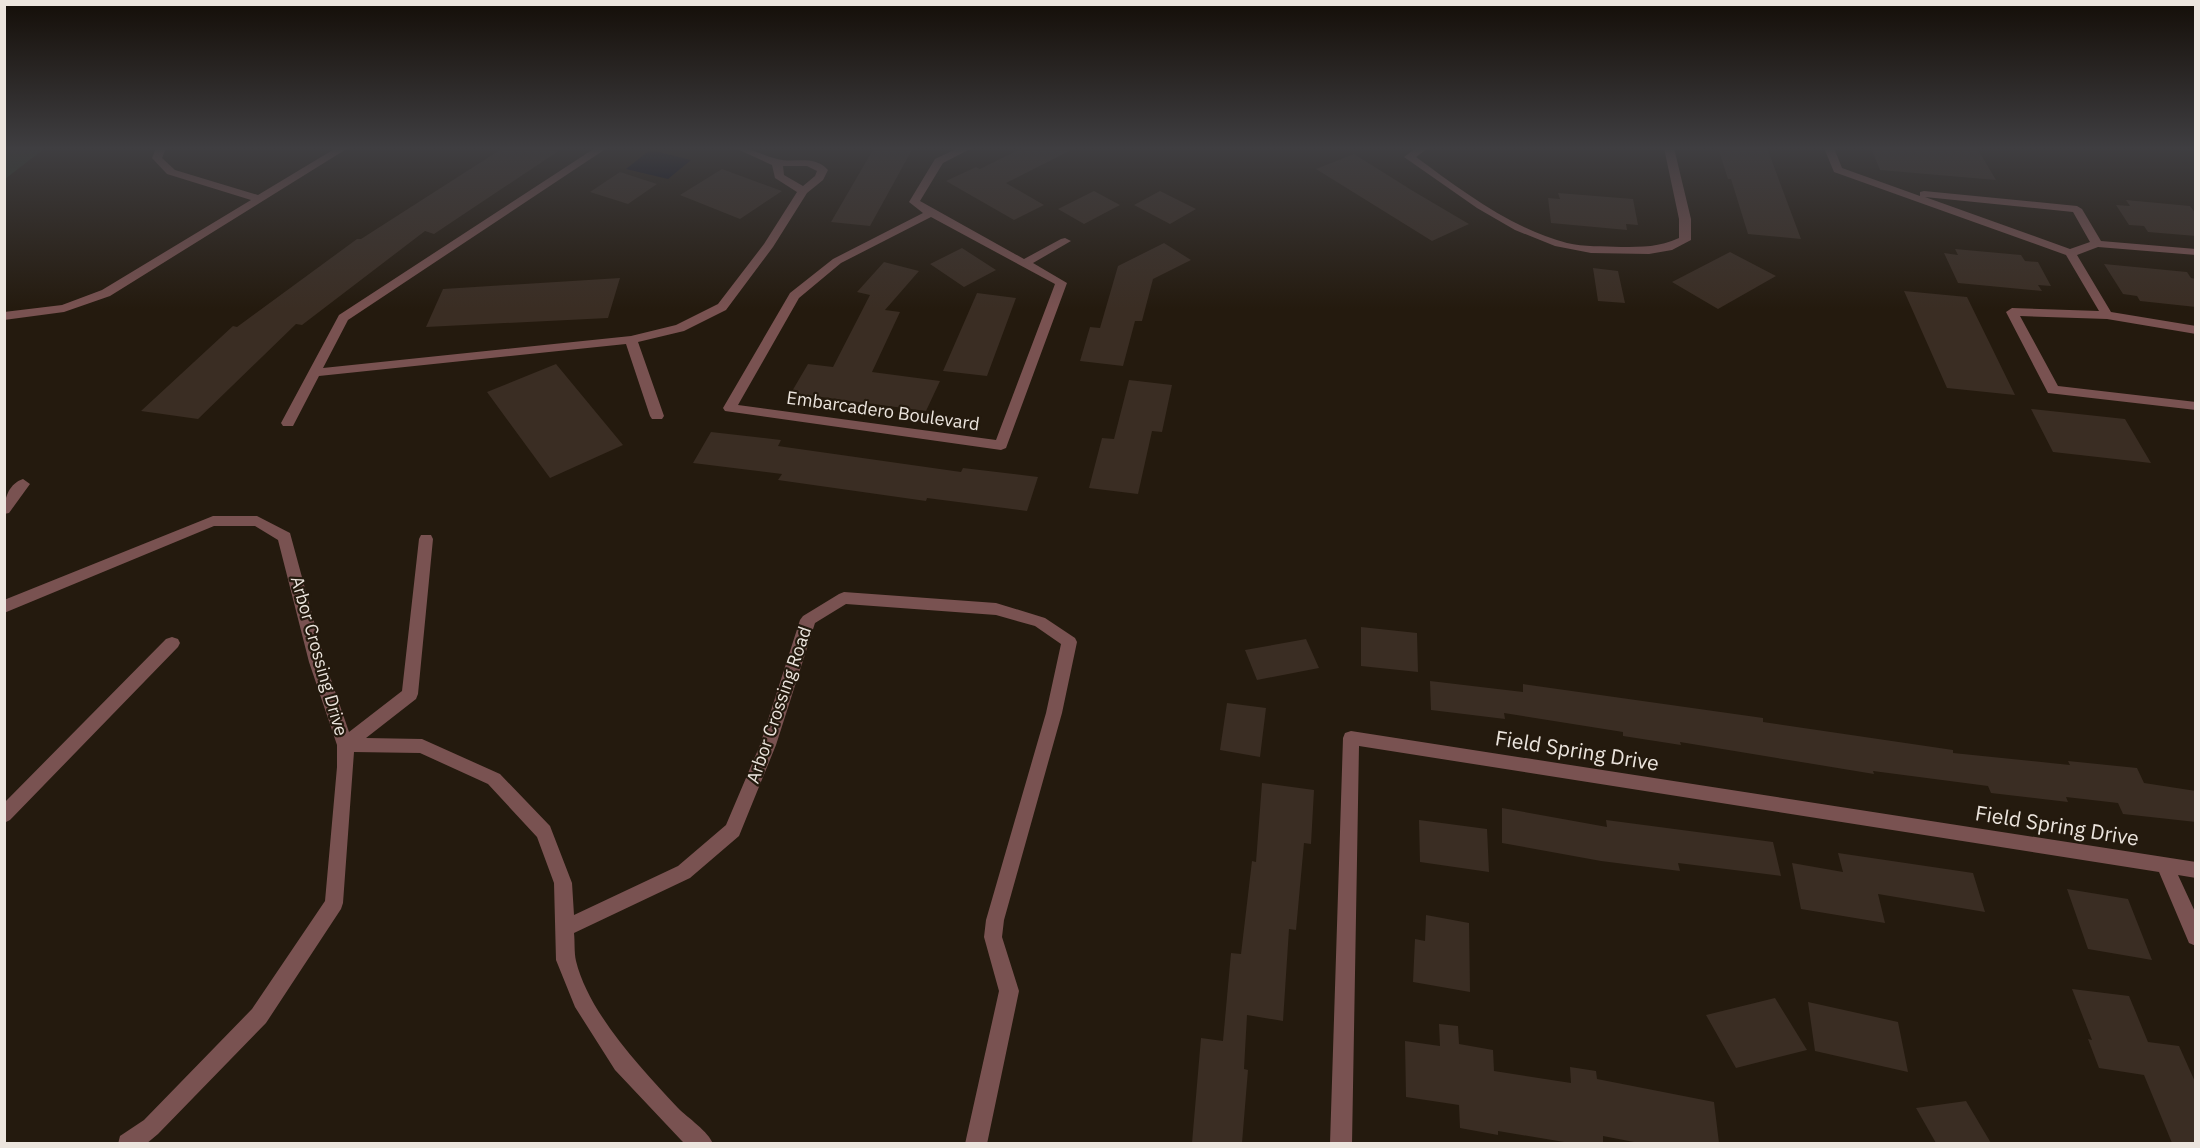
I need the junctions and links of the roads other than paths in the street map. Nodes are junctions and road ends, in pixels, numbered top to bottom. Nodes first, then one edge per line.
1 (256, 202) edge
2 (520, 202) edge
3 (796, 202) edge
4 (914, 202) edge
5 (1476, 202) edge
6 (1681, 202) edge
7 (1927, 202) edge
8 (2000, 202) edge
9 (931, 213) junction
10 (1065, 241) dead end
11 (2097, 244) junction
12 (2196, 252) edge
13 (2070, 253) junction
14 (1025, 263) junction
15 (2107, 315) junction
16 (4, 316) edge
17 (2196, 330) edge
18 (631, 340) junction
19 (313, 373) junction
20 (2196, 406) edge
21 (657, 416) dead end
22 (288, 423) dead end
23 (23, 484) dead end
24 (4, 509) edge
25 (426, 539) dead end
26 (4, 607) edge
27 (172, 643) dead end
28 (345, 745) junction
29 (4, 815) edge
30 (2165, 866) junction
31 (2196, 870) edge
32 (563, 929) junction
33 (2196, 937) edge
34 (690, 1140) edge
35 (128, 1143) edge
36 (976, 1143) edge
37 (1341, 1143) edge

1 - 16 street
2 - 19 street
3 - 18 street
4 - 9 street
5 - 6 street
7 - 13 street
8 - 11 street
9 - 14 street, Embarcadero Boulevard
9 - 14 street, Embarcadero Boulevard
10 - 14 street
11 - 12 street
11 - 13 street
13 - 15 street
15 - 17 street
15 - 20 street
18 - 19 street
18 - 21 street
19 - 22 street
23 - 24 street
25 - 28 street
26 - 28 street, Arbor Crossing Drive
27 - 29 street
28 - 32 street
28 - 35 street, Arbor Crossing Drive
30 - 31 street, Field Spring Drive
30 - 33 street
30 - 37 street, Field Spring Drive
32 - 34 street
32 - 36 street, Arbor Crossing Road

